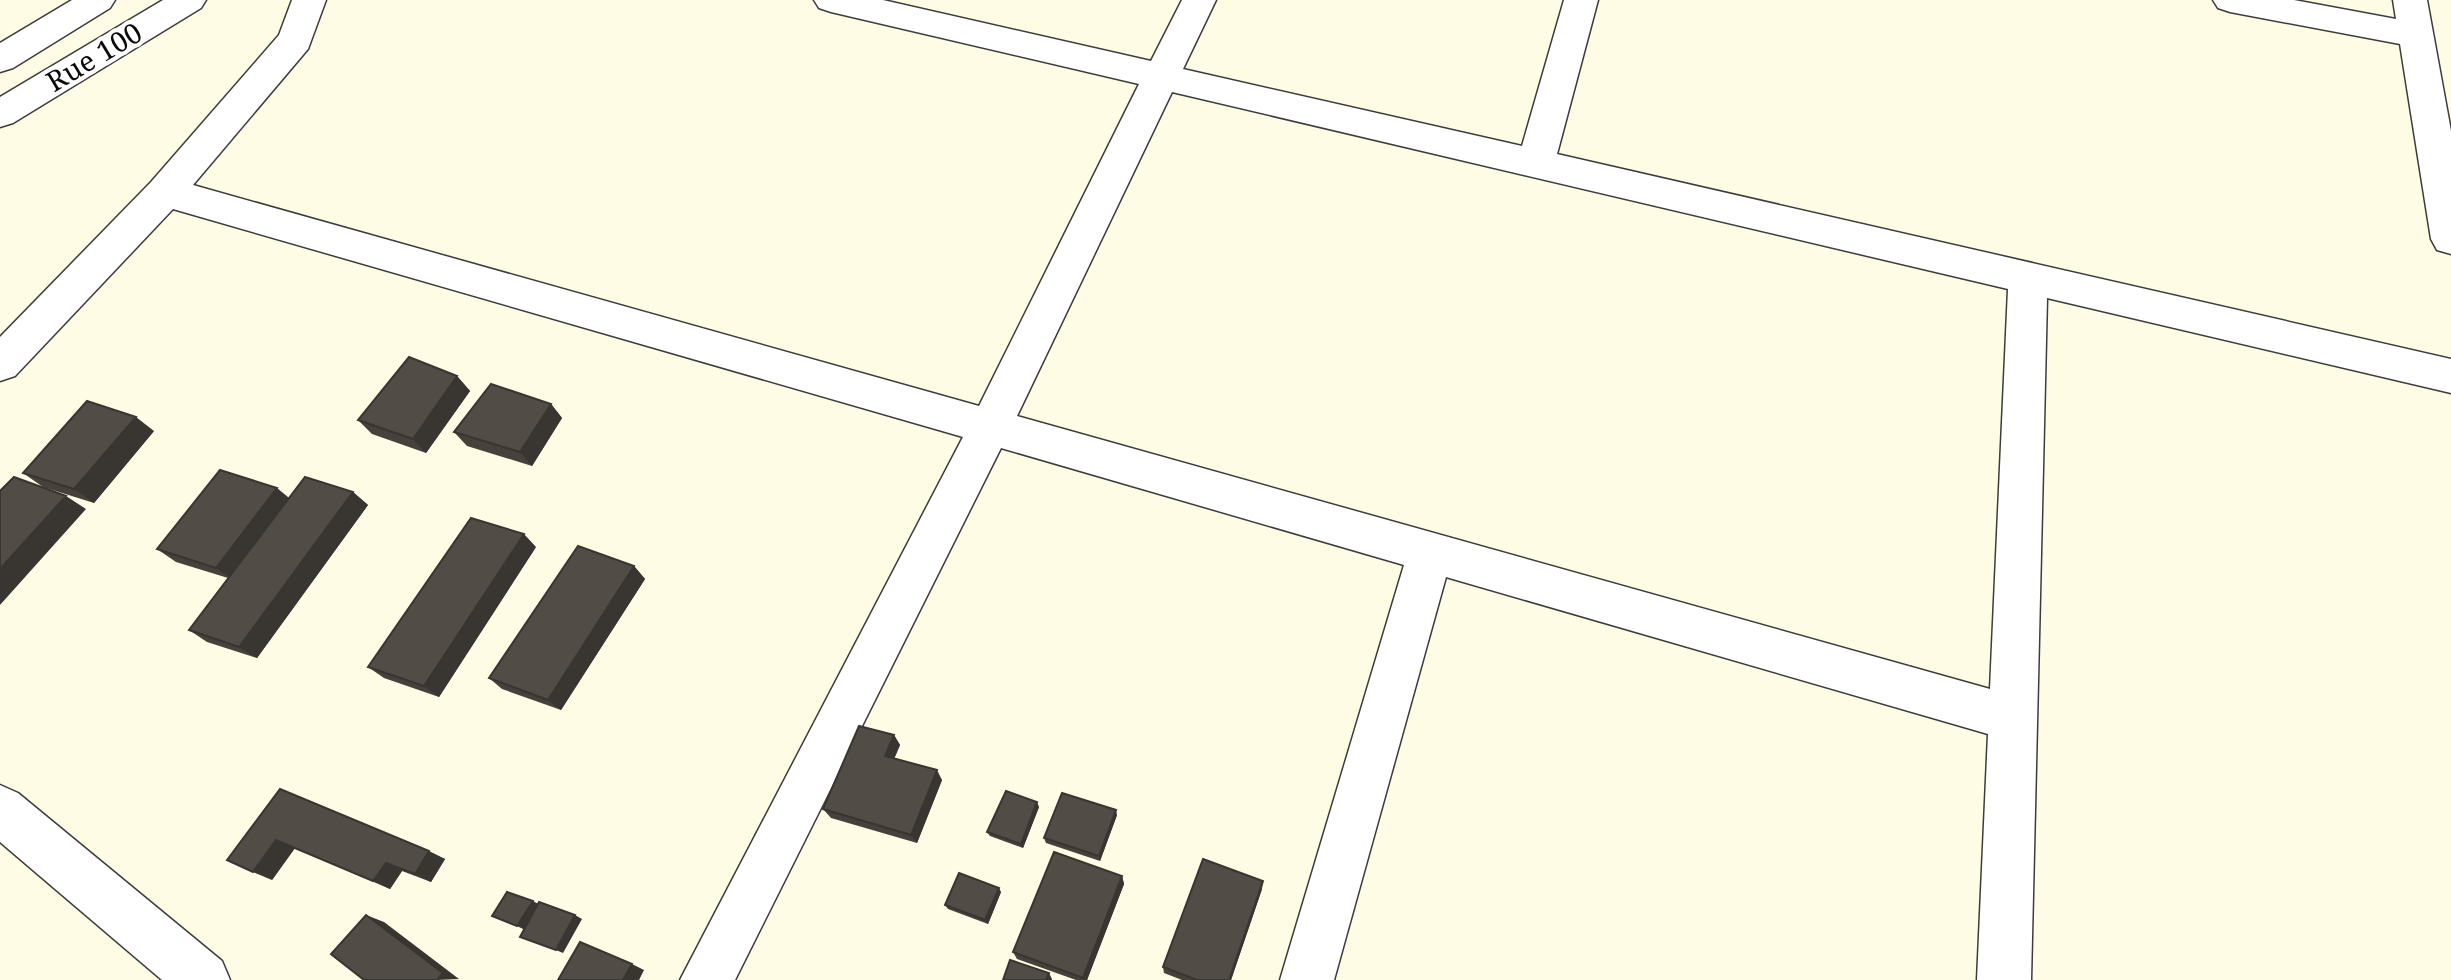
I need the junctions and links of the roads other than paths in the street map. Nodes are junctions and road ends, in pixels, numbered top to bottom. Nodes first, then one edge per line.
1 (98, 0) edge
2 (189, 0) edge
3 (309, 0) edge
4 (831, 0) edge
5 (1199, 0) edge
6 (1581, 0) edge
7 (2230, 0) edge
8 (2412, 18) edge
9 (0, 59) edge
10 (1161, 77) junction
11 (0, 114) edge
12 (1535, 165) junction
13 (165, 192) junction
14 (2451, 239) edge
15 (2028, 278) junction
16 (0, 364) edge
17 (2451, 376) edge
18 (989, 429) junction
19 (1430, 552) junction
20 (2012, 718) junction
21 (0, 810) edge
22 (203, 980) edge
23 (707, 980) edge
24 (1307, 980) edge
25 (2004, 980) edge

1 - 9 street
2 - 11 street, Rue 100
3 - 13 street
4 - 10 street
5 - 10 street
6 - 12 street
7 - 8 street
8 - 14 street
10 - 12 street
10 - 18 street
12 - 15 street
13 - 16 street
13 - 18 street
15 - 17 street
15 - 20 street
18 - 19 street
18 - 23 street
19 - 20 street
19 - 24 street
20 - 25 street
21 - 22 street

